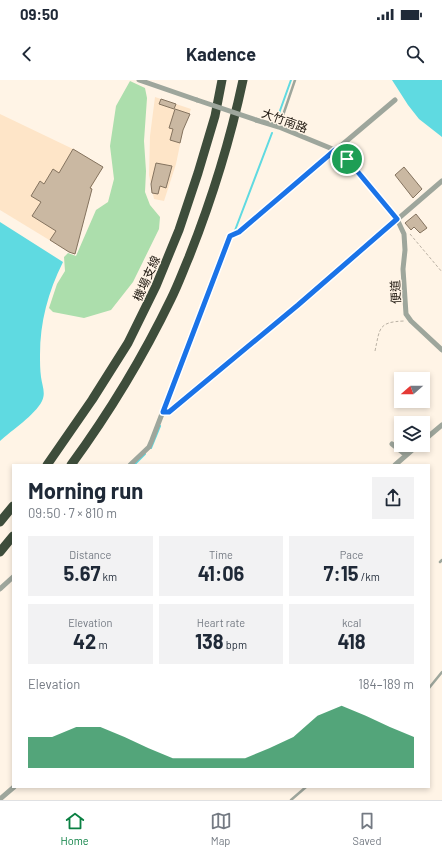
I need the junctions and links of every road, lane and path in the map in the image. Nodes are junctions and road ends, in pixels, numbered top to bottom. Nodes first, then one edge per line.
1 (139, 80) edge
2 (222, 80) edge
3 (243, 80) edge
4 (295, 80) edge
5 (395, 100) dead end
6 (279, 127) junction
7 (335, 150) junction
8 (442, 181) edge
9 (397, 219) junction
10 (407, 231) dead end
11 (442, 272) edge
12 (411, 321) junction
13 (442, 350) edge
14 (375, 351) dead end
15 (163, 412) junction
16 (442, 425) edge
17 (430, 435) edge
18 (392, 444) dead end
19 (410, 452) edge
20 (406, 455) junction
21 (48, 464) edge
22 (72, 464) edge
23 (131, 464) edge
24 (396, 464) edge
25 (12, 507) edge
26 (0, 522) edge
27 (12, 537) edge
28 (0, 552) edge
29 (12, 578) edge
30 (0, 589) edge
31 (442, 672) edge
32 (430, 687) edge
33 (13, 788) edge
34 (305, 788) edge
35 (0, 799) edge
36 (291, 800) edge

1 - 6 street, 大竹南路, bridge
2 - 21 highway, 機場支線
3 - 22 highway
4 - 6 lane
5 - 7 street
6 - 7 street, 大竹南路
7 - 9 street, 大竹南路
7 - 15 street
8 - 9 street
9 - 12 street, 便道
9 - 15 street
10 - 11 path
12 - 13 street, 便道
12 - 14 path
15 - 23 street
16 - 17 street
18 - 20 street
19 - 20 street
20 - 24 street
25 - 26 highway
27 - 28 highway
29 - 30 street
31 - 32 lane
33 - 35 street
34 - 36 lane

